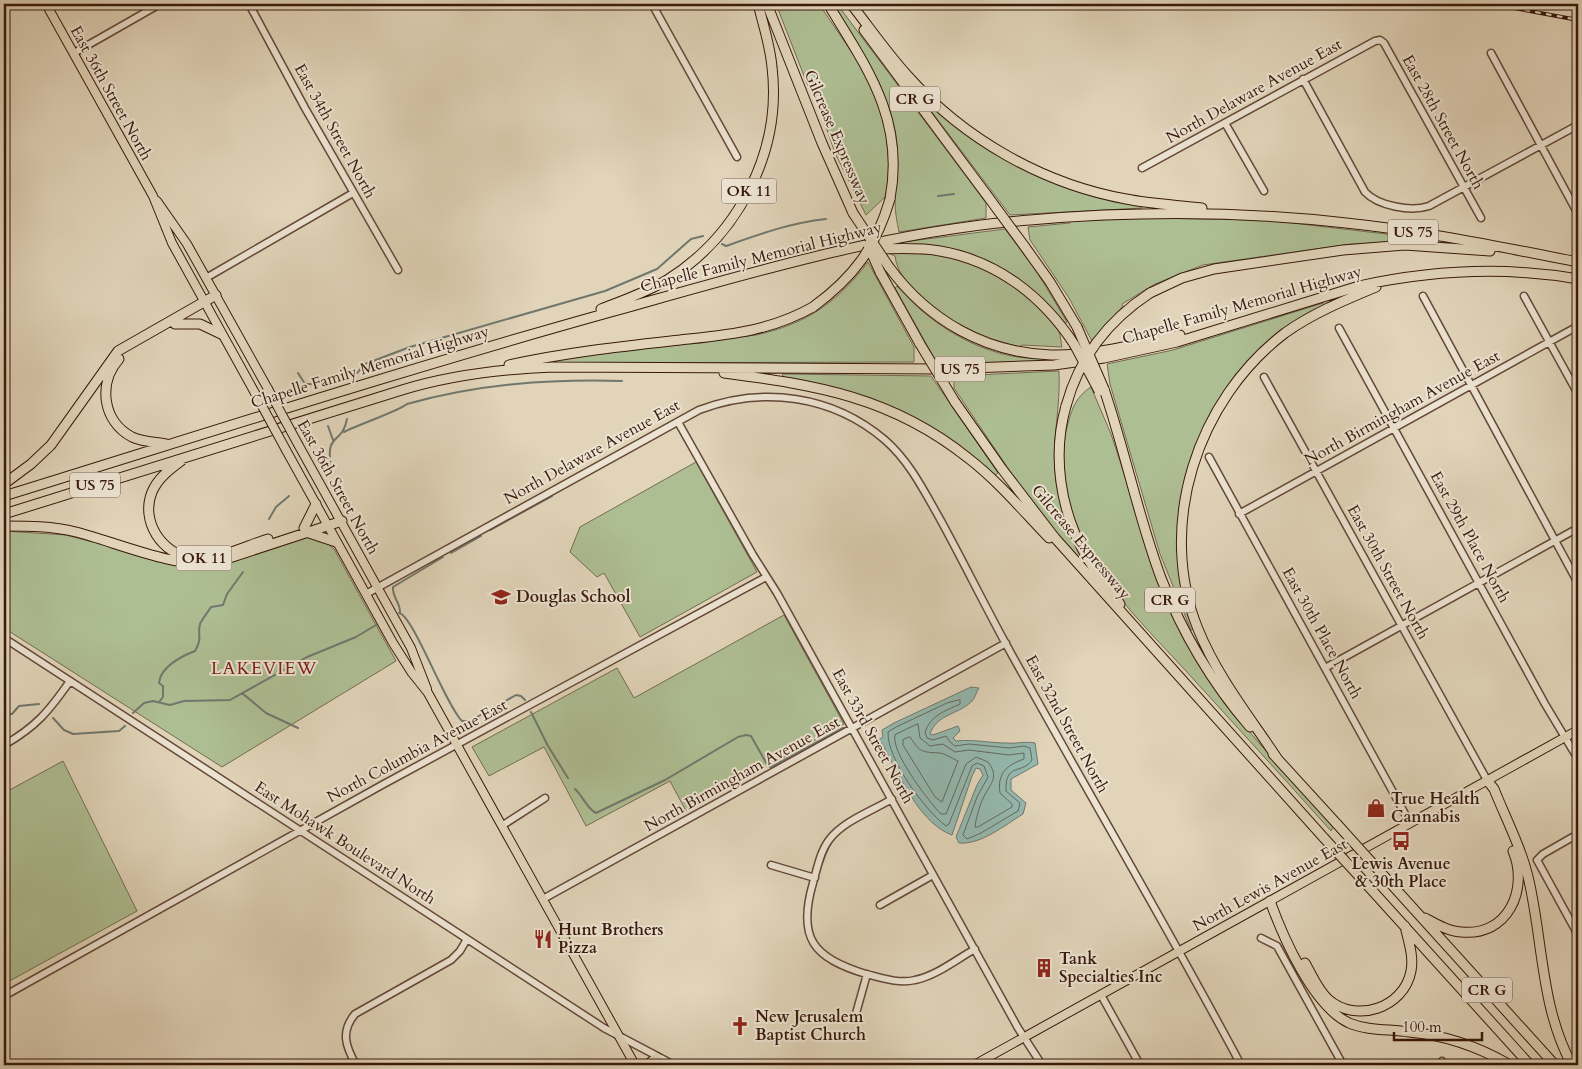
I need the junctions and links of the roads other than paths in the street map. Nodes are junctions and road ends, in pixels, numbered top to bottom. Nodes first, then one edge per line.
1 (46, 4) edge
2 (160, 4) edge
3 (249, 4) edge
4 (652, 4) edge
5 (758, 4) edge
6 (767, 4) edge
7 (828, 4) edge
8 (844, 4) edge
9 (851, 4) edge
10 (1380, 40) joint
11 (1491, 53) dead end
12 (74, 54) junction
13 (1303, 79) junction
14 (1225, 123) junction
15 (1578, 124) edge
16 (1541, 146) junction
17 (737, 157) dead end
18 (1142, 168) dead end
19 (1464, 187) junction
20 (1264, 190) dead end
21 (353, 192) junction
22 (153, 196) junction
23 (853, 213) junction
24 (1578, 214) edge
25 (1294, 218) junction
26 (1481, 218) dead end
27 (842, 250) junction
28 (1531, 253) junction
29 (1578, 262) edge
30 (398, 270) dead end
31 (206, 278) junction
32 (1396, 278) junction
33 (1578, 280) edge
34 (1423, 296) dead end
35 (1524, 296) dead end
36 (217, 298) junction
37 (205, 304) junction
38 (175, 324) junction
39 (563, 325) junction
40 (1230, 326) junction
41 (1578, 326) edge
42 (1339, 328) dead end
43 (222, 334) junction
44 (1550, 343) junction
45 (686, 368) junction
46 (1264, 377) dead end
47 (448, 378) junction
48 (1472, 385) junction
49 (1102, 390) junction
50 (1578, 394) edge
51 (847, 415) joint
52 (678, 422) junction
53 (1394, 426) junction
54 (169, 444) junction
55 (187, 457) junction
56 (1209, 457) dead end
57 (1317, 471) junction
58 (4, 484) edge
59 (4, 496) edge
60 (316, 504) junction
61 (4, 514) edge
62 (1239, 514) junction
63 (340, 519) junction
64 (327, 524) junction
65 (4, 526) edge
66 (1578, 528) edge
67 (306, 530) junction
68 (1556, 540) junction
69 (336, 542) junction
70 (766, 577) junction
71 (1479, 583) junction
72 (1578, 583) edge
73 (378, 587) junction
74 (366, 594) junction
75 (1127, 620) junction
76 (1402, 626) junction
77 (4, 638) edge
78 (1006, 643) junction
79 (1152, 647) junction
80 (1325, 668) junction
81 (70, 681) junction
82 (428, 693) junction
83 (852, 729) junction
84 (1578, 730) edge
85 (1565, 737) junction
86 (457, 744) junction
87 (4, 746) edge
88 (1277, 758) junction
89 (1578, 759) edge
90 (1487, 780) junction
91 (545, 798) dead end
92 (892, 799) junction
93 (1410, 823) junction
94 (502, 825) junction
95 (299, 830) junction
96 (1578, 834) edge
97 (771, 865) dead end
98 (934, 875) junction
99 (814, 878) junction
100 (544, 899) junction
101 (1270, 901) junction
102 (880, 905) dead end
103 (1419, 915) junction
104 (1405, 926) junction
105 (1577, 933) edge
106 (1261, 938) dead end
107 (467, 940) junction
108 (976, 949) junction
109 (1178, 952) junction
110 (867, 974) junction
111 (1101, 995) junction
112 (4, 996) edge
113 (855, 1017) dead end
114 (1025, 1037) junction
115 (620, 1038) junction
116 (657, 1056) junction
117 (356, 1065) edge
118 (635, 1065) edge
119 (646, 1065) edge
120 (674, 1065) edge
121 (974, 1065) edge
122 (1042, 1065) edge
123 (1140, 1065) edge
124 (1241, 1065) edge
125 (1343, 1065) edge
126 (1510, 1065) edge
127 (1530, 1065) edge
128 (1555, 1065) edge
129 (1572, 1065) edge

1 - 12 main road, East 36th Street North
2 - 12 street
3 - 21 street, East 34th Street North
4 - 17 street
5 - 39 highway, OK 11
6 - 23 highway, Gilcrease Expressway / CR G
7 - 47 highway, OK 11, bridge
8 - 49 highway, CR G, bridge
9 - 25 highway
10 - 13 street, North Delaware Avenue East
10 - 19 street, East 28th Street North
11 - 16 street
12 - 22 main road, East 36th Street North
13 - 14 street, North Delaware Avenue East
13 - 19 street
14 - 18 street, North Delaware Avenue East
14 - 20 street
15 - 16 street
16 - 19 street
16 - 24 street
19 - 26 street, East 28th Street North
21 - 30 street, East 34th Street North
21 - 31 street
22 - 31 main road, East 36th Street North
22 - 37 main road, East 36th Street North
23 - 40 highway, bridge
23 - 75 highway, Gilcrease Expressway / CR G, bridge
25 - 27 highway, Chapelle Family Memorial Highway / US 75
25 - 28 highway, Chapelle Family Memorial Highway / US 75
27 - 39 highway, Chapelle Family Memorial Highway / US 75
27 - 49 highway, bridge
28 - 29 highway, Chapelle Family Memorial Highway / US 75
28 - 79 highway, bridge
31 - 36 main road, East 36th Street North
32 - 33 highway, Chapelle Family Memorial Highway / US 75
32 - 40 highway, Chapelle Family Memorial Highway / US 75
32 - 88 highway
34 - 48 street
35 - 44 street
36 - 37 highway
36 - 63 main road, East 36th Street North, bridge
37 - 38 highway
37 - 43 main road, East 36th Street North
37 - 58 highway
38 - 43 highway
38 - 54 highway, OK 11
39 - 54 highway, Chapelle Family Memorial Highway / OK 11
40 - 45 highway, Chapelle Family Memorial Highway / US 75
41 - 44 street, North Birmingham Avenue East
42 - 53 street, East 29th Place North
43 - 60 main road, East 36th Street North, bridge
44 - 48 street, North Birmingham Avenue East
44 - 50 street
45 - 47 highway, Chapelle Family Memorial Highway / US 75
45 - 75 highway
46 - 57 street, East 30th Street North
47 - 55 highway, Chapelle Family Memorial Highway / OK 11
48 - 53 street, North Birmingham Avenue East
48 - 68 street
49 - 88 highway, CR G
51 - 52 street, North Delaware Avenue East
51 - 78 street, East 32nd Street North
52 - 70 street, East 33rd Street North
52 - 73 street, North Delaware Avenue East
53 - 57 street, North Birmingham Avenue East
53 - 71 street, East 29th Place North
54 - 59 highway, Chapelle Family Memorial Highway / US 75
55 - 61 highway, Chapelle Family Memorial Highway / US 75
55 - 67 highway, OK 11
56 - 62 street, East 30th Place North
57 - 62 street, North Birmingham Avenue East
57 - 76 street, East 30th Street North
60 - 64 main road, East 36th Street North
60 - 67 highway
62 - 80 street, East 30th Place North
63 - 64 highway, OK 11
63 - 73 main road, East 36th Street North
64 - 67 highway, OK 11
64 - 69 main road, East 36th Street North
65 - 67 highway
66 - 68 street
67 - 69 highway
68 - 71 street
68 - 72 street
69 - 74 main road, East 36th Street North
70 - 83 street, East 33rd Street North
70 - 86 street, North Columbia Avenue East
71 - 76 street
71 - 85 street, East 29th Place North
73 - 74 street, North Delaware Avenue East
73 - 82 main road, East 36th Street North
74 - 82 main road, East 36th Street North
75 - 79 highway, Gilcrease Expressway / CR G
76 - 80 street
76 - 90 street, East 30th Street North
77 - 81 street, East Mohawk Boulevard North
78 - 83 street, North Birmingham Avenue East
78 - 109 street, East 32nd Street North
79 - 104 highway, Gilcrease Expressway / CR G, bridge
80 - 93 street, East 30th Place North
81 - 87 street
81 - 95 street, East Mohawk Boulevard North
82 - 86 main road, East 36th Street North
83 - 92 street, East 33rd Street North
83 - 100 street, North Birmingham Avenue East
84 - 85 main road, North Lewis Avenue East
85 - 89 street, East 29th Place North
85 - 90 main road, North Lewis Avenue East
86 - 94 main road, East 36th Street North
86 - 95 street, North Columbia Avenue East
88 - 103 highway, CR G, bridge
90 - 93 main road, North Lewis Avenue East
90 - 103 highway
90 - 129 highway
91 - 94 street
92 - 98 street, East 33rd Street North
92 - 99 street
93 - 101 main road, North Lewis Avenue East
94 - 100 main road, East 36th Street North
95 - 107 street, East Mohawk Boulevard North
95 - 112 street, North Columbia Avenue East
96 - 105 street
97 - 99 street
98 - 102 street
98 - 108 street, East 33rd Street North
99 - 110 street
100 - 115 main road, East 36th Street North
101 - 104 highway
101 - 109 main road, North Lewis Avenue East
101 - 126 highway
103 - 128 highway, CR G
104 - 127 highway, Gilcrease Expressway / CR G
106 - 125 street
107 - 115 street, East Mohawk Boulevard North
107 - 117 street
108 - 110 street
108 - 114 street, East 33rd Street North
109 - 111 main road, North Lewis Avenue East
109 - 124 street, East 32nd Street North
110 - 113 street
111 - 114 main road, North Lewis Avenue East
111 - 123 street
114 - 121 main road, North Lewis Avenue East
114 - 122 street, East 33rd Street North
115 - 116 street, East Mohawk Boulevard North
115 - 118 main road, East 36th Street North
116 - 119 main road
116 - 120 street, East Mohawk Boulevard North

